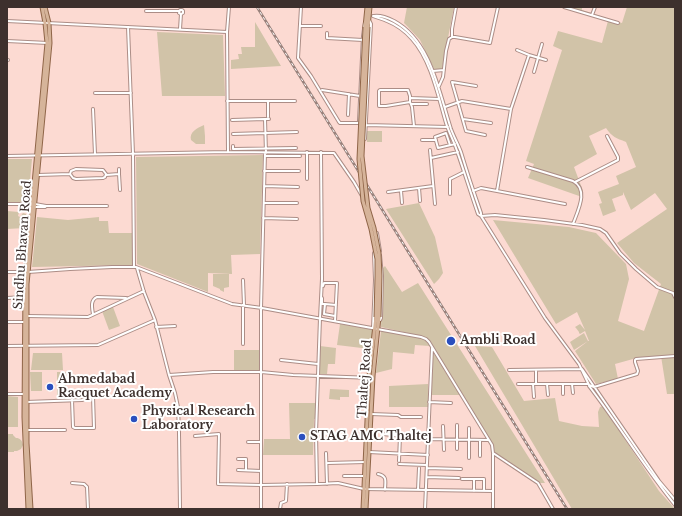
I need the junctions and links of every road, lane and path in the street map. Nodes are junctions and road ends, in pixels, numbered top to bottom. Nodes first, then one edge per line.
1 (42, 7) edge
2 (45, 7) edge
3 (229, 7) edge
4 (301, 7) edge
5 (368, 7) edge
6 (456, 7) edge
7 (498, 7) edge
8 (564, 7) edge
9 (595, 7) edge
10 (146, 10) dead end
11 (592, 15) junction
12 (369, 17) junction
13 (7, 21) edge
14 (47, 23) junction
15 (618, 24) dead end
16 (300, 26) junction
17 (321, 26) dead end
18 (128, 27) junction
19 (180, 30) junction
20 (227, 32) junction
21 (327, 33) dead end
22 (452, 37) junction
23 (363, 40) junction
24 (7, 41) edge
25 (49, 43) junction
26 (542, 44) dead end
27 (517, 50) dead end
28 (529, 55) junction
29 (538, 58) junction
30 (546, 60) dead end
31 (444, 70) junction
32 (433, 71) junction
33 (534, 72) dead end
34 (476, 86) dead end
35 (437, 88) junction
36 (322, 90) dead end
37 (95, 93) dead end
38 (131, 93) junction
39 (349, 94) junction
40 (360, 96) junction
41 (411, 98) junction
42 (440, 99) junction
43 (227, 101) junction
44 (268, 101) junction
45 (295, 101) dead end
46 (458, 102) junction
47 (411, 103) junction
48 (427, 104) dead end
49 (445, 107) junction
50 (512, 109) junction
51 (93, 110) dead end
52 (348, 115) dead end
53 (265, 119) junction
54 (463, 119) junction
55 (232, 120) dead end
56 (366, 121) junction
57 (360, 122) junction
58 (491, 123) dead end
59 (366, 125) junction
60 (414, 126) junction
61 (449, 127) junction
62 (297, 132) dead end
63 (266, 133) junction
64 (233, 134) dead end
65 (485, 135) dead end
66 (607, 136) dead end
67 (422, 140) dead end
68 (436, 140) junction
69 (454, 144) junction
70 (450, 145) junction
71 (233, 146) dead end
72 (296, 148) dead end
73 (266, 149) junction
74 (430, 150) dead end
75 (228, 152) junction
76 (307, 152) junction
77 (321, 152) junction
78 (458, 152) junction
79 (95, 154) junction
80 (133, 154) junction
81 (265, 154) junction
82 (38, 155) junction
83 (7, 156) edge
84 (300, 156) dead end
85 (431, 158) junction
86 (527, 167) dead end
87 (119, 169) dead end
88 (264, 171) junction
89 (299, 171) dead end
90 (464, 172) junction
91 (38, 174) junction
92 (70, 174) junction
93 (106, 174) junction
94 (119, 174) junction
95 (307, 179) dead end
96 (575, 182) junction
97 (264, 186) junction
98 (433, 186) junction
99 (298, 187) dead end
100 (419, 188) junction
101 (120, 190) dead end
102 (401, 191) junction
103 (473, 191) junction
104 (497, 191) junction
105 (388, 192) dead end
106 (450, 194) dead end
107 (364, 201) junction
108 (420, 201) dead end
109 (264, 202) junction
110 (297, 203) dead end
111 (402, 203) dead end
112 (7, 204) edge
113 (435, 204) dead end
114 (565, 204) dead end
115 (34, 205) junction
116 (107, 206) dead end
117 (481, 216) junction
118 (263, 218) junction
119 (297, 219) dead end
120 (573, 224) junction
121 (134, 267) junction
122 (137, 268) junction
123 (7, 272) edge
124 (27, 272) junction
125 (243, 280) dead end
126 (144, 290) junction
127 (675, 296) edge
128 (24, 297) junction
129 (7, 298) edge
130 (127, 298) junction
131 (325, 304) junction
132 (244, 305) junction
133 (336, 305) junction
134 (261, 308) junction
135 (94, 314) junction
136 (27, 316) junction
137 (335, 316) junction
138 (320, 318) junction
139 (155, 320) junction
140 (335, 321) junction
141 (7, 322) edge
142 (24, 322) junction
143 (377, 323) junction
144 (175, 326) dead end
145 (156, 327) junction
146 (375, 328) junction
147 (243, 344) dead end
148 (26, 345) junction
149 (7, 346) edge
150 (432, 347) junction
151 (675, 356) edge
152 (281, 360) dead end
153 (318, 364) junction
154 (579, 364) junction
155 (581, 369) junction
156 (509, 370) dead end
157 (536, 370) junction
158 (261, 372) junction
159 (169, 375) junction
160 (318, 375) junction
161 (371, 378) junction
162 (518, 384) dead end
163 (533, 384) junction
164 (536, 384) junction
165 (547, 384) junction
166 (563, 384) junction
167 (572, 384) junction
168 (589, 384) junction
169 (595, 387) junction
170 (573, 393) dead end
171 (7, 394) edge
172 (26, 394) junction
173 (563, 394) dead end
174 (548, 395) dead end
175 (534, 397) dead end
176 (72, 400) junction
177 (26, 402) junction
178 (429, 402) junction
179 (451, 403) dead end
180 (369, 414) junction
181 (421, 417) dead end
182 (443, 426) dead end
183 (457, 426) dead end
184 (469, 428) dead end
185 (27, 430) junction
186 (65, 430) dead end
187 (382, 434) dead end
188 (195, 436) dead end
189 (400, 436) junction
190 (416, 437) dead end
191 (428, 439) junction
192 (444, 439) junction
193 (457, 439) junction
194 (469, 439) junction
195 (480, 440) junction
196 (489, 440) junction
197 (248, 442) dead end
198 (261, 442) junction
199 (634, 444) junction
200 (632, 446) junction
201 (457, 449) dead end
202 (444, 450) dead end
203 (367, 452) junction
204 (326, 453) dead end
205 (399, 453) junction
206 (493, 453) junction
207 (428, 455) junction
208 (480, 456) dead end
209 (469, 458) dead end
210 (238, 459) dead end
211 (365, 462) junction
212 (328, 463) dead end
213 (427, 467) junction
214 (419, 468) dead end
215 (461, 469) dead end
216 (238, 470) dead end
217 (246, 470) junction
218 (261, 471) junction
219 (378, 474) dead end
220 (344, 476) dead end
221 (364, 476) junction
222 (427, 477) junction
223 (474, 479) junction
224 (658, 482) junction
225 (72, 483) dead end
226 (287, 484) junction
227 (317, 484) junction
228 (327, 484) junction
229 (261, 485) junction
230 (365, 489) junction
231 (385, 490) junction
232 (418, 490) junction
233 (426, 490) junction
234 (474, 491) junction
235 (484, 491) junction
236 (493, 492) junction
237 (675, 500) edge
238 (675, 505) edge
239 (28, 509) edge
240 (31, 509) edge
241 (88, 509) edge
242 (180, 509) edge
243 (261, 509) edge
244 (280, 509) edge
245 (365, 509) edge
246 (426, 509) edge
247 (493, 509) edge
248 (553, 509) edge

1 - 14 main road, Sindhu Bhavan Road
2 - 14 main road, Sindhu Bhavan Road
3 - 20 street
4 - 16 street
5 - 12 main road, Thaltej Road
6 - 22 street
7 - 22 street
8 - 11 street
9 - 11 street
10 - 19 street
11 - 15 street
12 - 23 street
12 - 32 street
12 - 35 street
12 - 56 street
12 - 143 main road, Thaltej Road, bridge
13 - 14 street
14 - 18 street
14 - 25 main road, Sindhu Bhavan Road
16 - 17 street
16 - 57 street
18 - 19 street
18 - 38 street
19 - 20 street
20 - 43 street
21 - 23 street
22 - 31 street
23 - 40 street
24 - 25 street
25 - 82 main road, Sindhu Bhavan Road
26 - 29 street
27 - 28 street
28 - 29 street
28 - 50 street
29 - 30 street
29 - 33 street
31 - 32 street
31 - 35 street
32 - 35 street
34 - 46 street
35 - 42 street
35 - 49 street
36 - 39 street
37 - 38 street
38 - 80 street
39 - 40 street
39 - 52 street
40 - 57 street
41 - 42 street
41 - 47 street
41 - 47 street
42 - 61 street
43 - 44 street
43 - 75 street
44 - 45 street
44 - 53 street
46 - 49 street
46 - 50 street
46 - 54 street
47 - 48 street
47 - 60 street
49 - 61 street
50 - 104 street
51 - 79 street
53 - 55 street
53 - 63 street
54 - 58 street
54 - 65 street
56 - 57 street
56 - 59 street
57 - 59 street
59 - 60 street
60 - 61 street
61 - 69 street
61 - 103 street
62 - 63 street
63 - 64 street
63 - 73 street
66 - 96 street
67 - 68 street
68 - 70 street
68 - 70 street
69 - 70 street
69 - 78 street
71 - 73 street
72 - 73 street
73 - 81 street
74 - 85 street
75 - 80 street
75 - 81 street
76 - 77 street
76 - 81 street
76 - 95 street
77 - 107 street
77 - 138 street
78 - 85 street
78 - 90 street
79 - 80 street
79 - 82 street
80 - 121 street
81 - 84 street
81 - 88 street
82 - 83 street
82 - 91 main road, Sindhu Bhavan Road
82 - 115 main road, Sindhu Bhavan Road
85 - 98 street
86 - 96 street
87 - 94 street
88 - 89 street
88 - 97 street
90 - 106 street
90 - 117 street
91 - 92 street
91 - 115 main road, Sindhu Bhavan Road
92 - 93 street
92 - 93 street
93 - 94 street
94 - 101 street
96 - 120 street
97 - 99 street
97 - 109 street
98 - 100 street
98 - 113 street
100 - 102 street
100 - 108 street
102 - 105 street
102 - 111 street
103 - 104 street
103 - 117 street
104 - 114 street
107 - 143 street
107 - 146 street
109 - 110 street
109 - 118 street
112 - 115 street
115 - 116 street
115 - 124 main road, Sindhu Bhavan Road
117 - 120 street
117 - 154 street
118 - 119 street
118 - 134 street
120 - 127 street
121 - 122 street
121 - 124 street
122 - 126 street
122 - 132 street
123 - 124 street
124 - 128 main road, Sindhu Bhavan Road
124 - 136 main road, Sindhu Bhavan Road
125 - 132 street
126 - 130 street
126 - 139 street
128 - 129 street
128 - 142 main road, Sindhu Bhavan Road
130 - 135 street
130 - 135 street
131 - 133 street
131 - 133 street
131 - 137 street
132 - 134 street
132 - 147 street
133 - 137 street
134 - 138 street
134 - 158 street
135 - 136 street
136 - 148 main road, Sindhu Bhavan Road
137 - 140 street
138 - 140 street
138 - 153 street
139 - 145 street
139 - 148 street
140 - 146 street
141 - 142 street
142 - 148 main road, Sindhu Bhavan Road
143 - 146 main road, Thaltej Road
144 - 145 street
145 - 159 street
146 - 150 street
146 - 161 main road, Thaltej Road
148 - 149 street
148 - 172 main road, Sindhu Bhavan Road
150 - 178 street
150 - 196 street
151 - 169 street
152 - 153 street
153 - 160 street
154 - 155 street
154 - 168 street
154 - 169 street
155 - 157 street
155 - 168 street
156 - 157 street
157 - 164 street
158 - 159 street
158 - 160 street
158 - 198 street
159 - 242 street
160 - 161 street
160 - 227 street
161 - 180 main road, Thaltej Road
162 - 163 street
163 - 164 street
163 - 175 street
164 - 165 street
165 - 166 street
165 - 174 street
166 - 167 street
166 - 173 street
167 - 168 street
167 - 170 street
168 - 169 street
168 - 200 street
169 - 199 street
171 - 172 street
172 - 177 main road, Sindhu Bhavan Road
176 - 176 street
176 - 177 street
177 - 185 main road, Sindhu Bhavan Road
177 - 239 main road, Sindhu Bhavan Road
178 - 179 street
178 - 191 street
180 - 181 street
180 - 203 main road, Thaltej Road
182 - 192 street
183 - 193 street
184 - 194 street
185 - 186 street
185 - 240 main road, Sindhu Bhavan Road
187 - 189 street
188 - 229 street
189 - 190 street
189 - 205 street
191 - 192 street
191 - 207 street
192 - 193 street
192 - 202 street
193 - 194 street
193 - 201 street
194 - 195 street
194 - 209 street
195 - 196 street
195 - 208 street
196 - 206 street
197 - 198 street
198 - 218 street
199 - 200 street
199 - 224 street
200 - 224 street
203 - 205 street
203 - 211 main road, Thaltej Road
203 - 230 main road, Thaltej Road
204 - 228 street
205 - 207 street
205 - 213 street
206 - 236 street
206 - 248 street
207 - 213 street
210 - 217 street
211 - 212 street
211 - 221 main road, Thaltej Road
213 - 215 street
213 - 222 street
214 - 232 street
216 - 217 street
217 - 218 street
218 - 229 street
219 - 231 street
220 - 221 street
221 - 230 main road, Thaltej Road
222 - 223 street
222 - 233 street
223 - 234 street
223 - 235 street
224 - 237 street
224 - 238 street
225 - 241 street
226 - 227 street
226 - 229 street
226 - 244 street
227 - 228 street
228 - 230 street
229 - 243 street
230 - 231 street
230 - 245 main road, Thaltej Road
231 - 232 street
232 - 233 street
233 - 234 street
233 - 246 street
234 - 235 street
235 - 236 street
236 - 247 street

